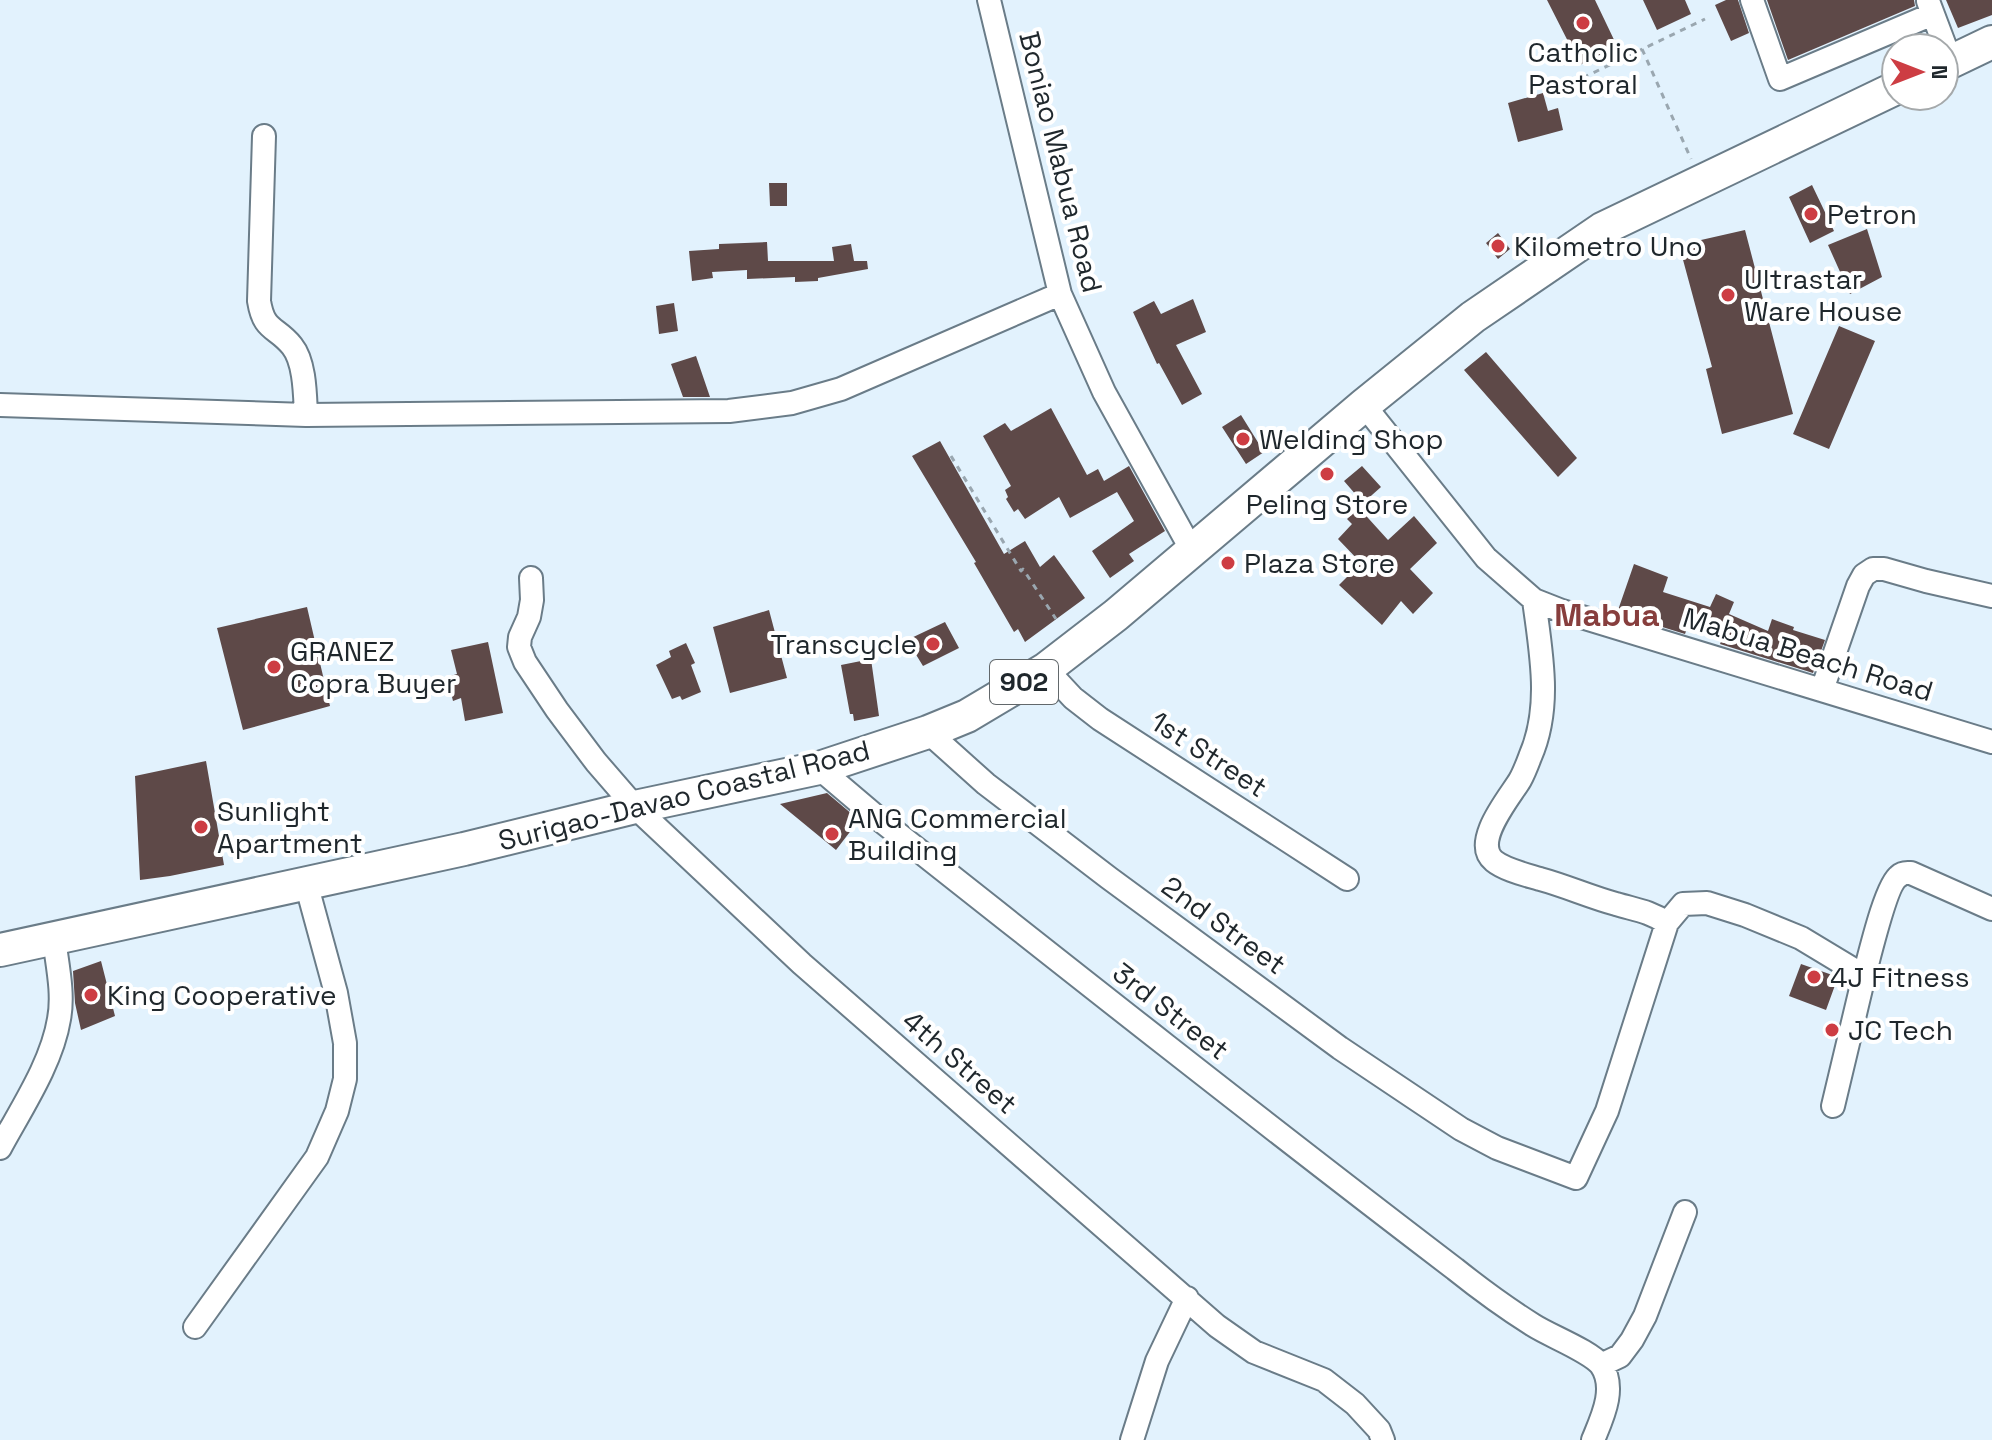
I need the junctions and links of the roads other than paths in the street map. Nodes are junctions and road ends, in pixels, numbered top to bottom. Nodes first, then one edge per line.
1 (989, 0) edge
2 (1752, 0) edge
3 (1931, 7) edge
4 (1938, 32) edge
5 (1992, 42) edge
6 (1960, 57) edge
7 (1880, 96) edge
8 (264, 136) dead end
9 (1060, 294) junction
10 (0, 405) edge
11 (1364, 405) junction
12 (306, 415) junction
13 (1191, 549) junction
14 (531, 578) dead end
15 (1992, 596) edge
16 (1534, 600) junction
17 (1046, 669) junction
18 (1822, 690) junction
19 (928, 732) junction
20 (1992, 742) edge
21 (819, 768) junction
22 (635, 807) junction
23 (1347, 879) dead end
24 (306, 883) junction
25 (1992, 909) edge
26 (1667, 923) junction
27 (54, 938) junction
28 (0, 950) edge
29 (1864, 976) junction
30 (1833, 1106) dead end
31 (0, 1148) edge
32 (1685, 1212) dead end
33 (1187, 1298) junction
34 (195, 1327) dead end
35 (1601, 1365) junction
36 (1132, 1440) edge
37 (1383, 1440) edge
38 (1593, 1440) edge

1 - 9 street, Boniao Mabua Road
2 - 3 street
3 - 4 street
5 - 6 highway
7 - 11 highway, Surigao-Davao Coastal Road / 902
8 - 12 street
9 - 12 street
9 - 13 street, Boniao Mabua Road
10 - 12 street
11 - 13 highway, Surigao-Davao Coastal Road / 902
11 - 16 street, Mabua Beach Road
13 - 17 highway, Surigao-Davao Coastal Road / 902
14 - 22 street, 4th Street
15 - 18 street
16 - 18 street, Mabua Beach Road
16 - 26 street
17 - 19 highway, Surigao-Davao Coastal Road / 902
17 - 23 street, 1st Street
18 - 20 street, Mabua Beach Road
19 - 21 highway, Surigao-Davao Coastal Road / 902
19 - 26 street, 2nd Street
21 - 22 highway, Surigao-Davao Coastal Road / 902
21 - 35 street, 3rd Street
22 - 24 highway, Surigao-Davao Coastal Road / 902
22 - 33 street, 4th Street
24 - 27 highway, Surigao-Davao Coastal Road / 902
24 - 34 street
25 - 29 street
26 - 29 street
27 - 28 highway, Surigao-Davao Coastal Road / 902
27 - 31 street
29 - 30 street
32 - 35 street
33 - 36 street
33 - 37 street, 4th Street
35 - 38 street

